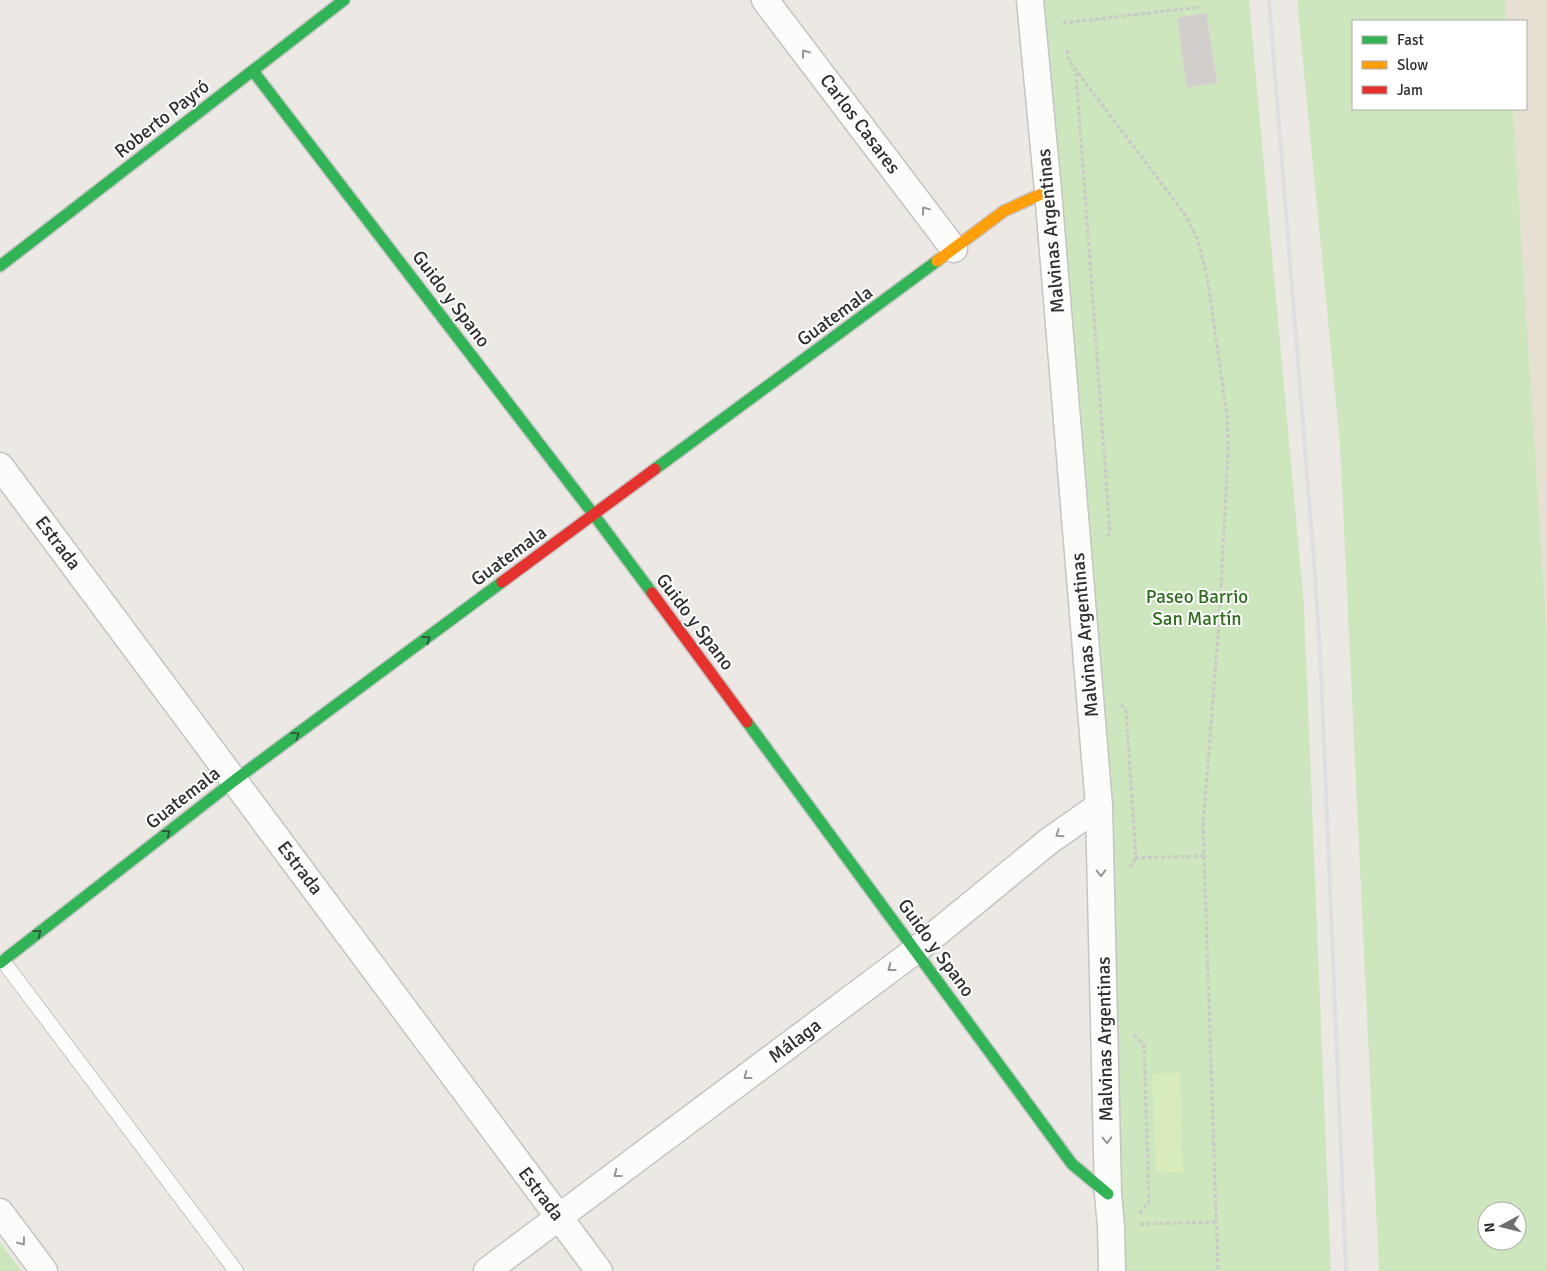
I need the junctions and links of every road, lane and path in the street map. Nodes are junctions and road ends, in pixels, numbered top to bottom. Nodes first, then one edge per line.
1 (344, 0) edge
2 (765, 0) edge
3 (1030, 0) edge
4 (1200, 7) dead end
5 (1062, 16) dead end
6 (1063, 23) junction
7 (1064, 31) dead end
8 (1066, 46) dead end
9 (253, 70) junction
10 (1048, 191) junction
11 (954, 249) junction
12 (0, 266) edge
13 (0, 466) edge
14 (594, 515) junction
15 (235, 780) junction
16 (1099, 806) junction
17 (1204, 856) junction
18 (1100, 859) junction
19 (916, 950) junction
20 (1, 962) edge
21 (1108, 1194) junction
22 (0, 1212) edge
23 (559, 1218) junction
24 (1217, 1222) junction
25 (1111, 1226) junction
26 (44, 1271) edge
27 (236, 1271) edge
28 (487, 1271) edge
29 (599, 1271) edge
30 (1112, 1271) edge
31 (1218, 1271) edge

1 - 9 street, Roberto Payró
11 -> 2 street, Carlos Casares
3 - 10 street, Malvinas Argentinas
4 - 6 path
5 - 6 path
6 - 7 path
8 - 17 path
9 - 12 street, Roberto Payró
9 - 14 street, Guido y Spano
10 - 11 street, Guatemala
10 - 16 street, Malvinas Argentinas
11 - 14 street, Guatemala
13 - 15 street, Estrada
15 -> 14 street, Guatemala
14 - 19 street, Guido y Spano
20 -> 15 street, Guatemala
15 - 23 street, Estrada
16 - 18 street, Malvinas Argentinas
16 -> 19 street, Málaga
17 - 18 path
17 - 24 path
18 -> 21 street, Malvinas Argentinas
19 - 21 street, Guido y Spano
19 -> 23 street, Málaga
20 - 27 lane
21 - 25 street, Malvinas Argentinas
22 -> 26 street
23 - 28 street, Málaga
23 - 29 street, Estrada
24 - 25 path
24 - 31 path
25 - 30 street, Malvinas Argentinas

